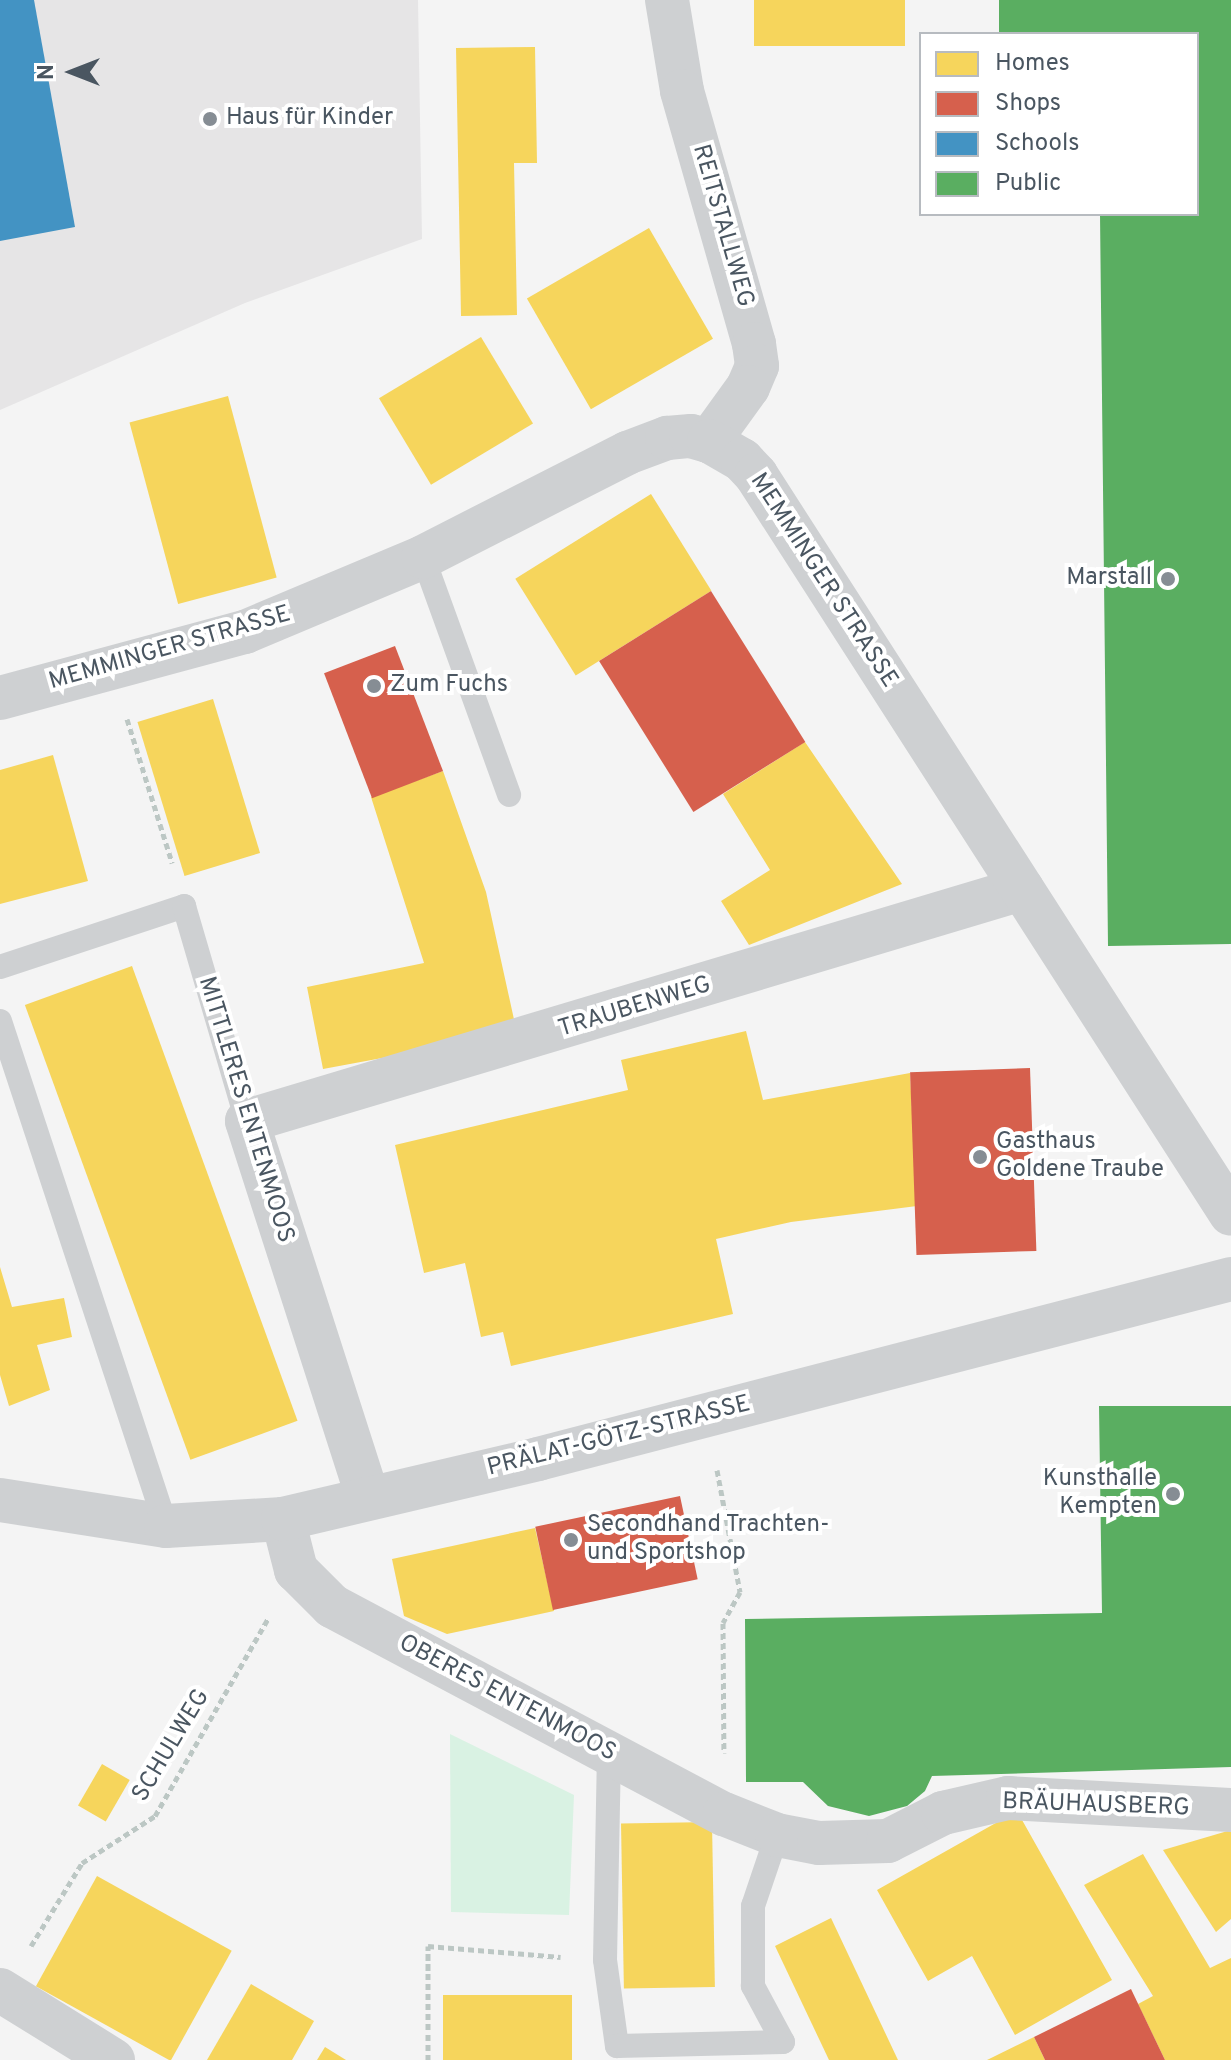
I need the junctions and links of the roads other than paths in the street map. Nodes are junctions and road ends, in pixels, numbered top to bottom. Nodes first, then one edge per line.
1 (667, 0) edge
2 (709, 441) junction
3 (423, 557) junction
4 (0, 698) edge
5 (509, 795) dead end
6 (1022, 889) junction
7 (0, 967) edge
8 (0, 1021) edge
9 (247, 1121) junction
10 (1231, 1214) edge
11 (1231, 1279) edge
12 (368, 1498) junction
13 (0, 1500) edge
14 (283, 1519) junction
15 (166, 1526) junction
16 (609, 1752) junction
17 (1231, 1810) edge
18 (777, 1835) junction
19 (0, 1990) edge
20 (113, 2060) edge

1 - 2 street, REITSTALLWEG
2 - 3 street, MEMMINGER STRASSE
2 - 6 street, MEMMINGER STRASSE
3 - 4 street, MEMMINGER STRASSE
3 - 5 lane
6 - 9 street, TRAUBENWEG
6 - 10 street, MEMMINGER STRASSE
7 - 9 lane, MITTLERES ENTENMOOS
8 - 15 lane
9 - 12 street, MITTLERES ENTENMOOS
11 - 12 street, PRÄLAT-GÖTZ-STRASSE
12 - 14 street, PRÄLAT-GÖTZ-STRASSE
13 - 15 street, PRÄLAT-GÖTZ-STRASSE
14 - 15 street, PRÄLAT-GÖTZ-STRASSE
14 - 16 street, OBERES ENTENMOOS
16 - 18 street, OBERES ENTENMOOS
16 - 18 lane
17 - 18 street, BRÄUHAUSBERG
19 - 20 street

